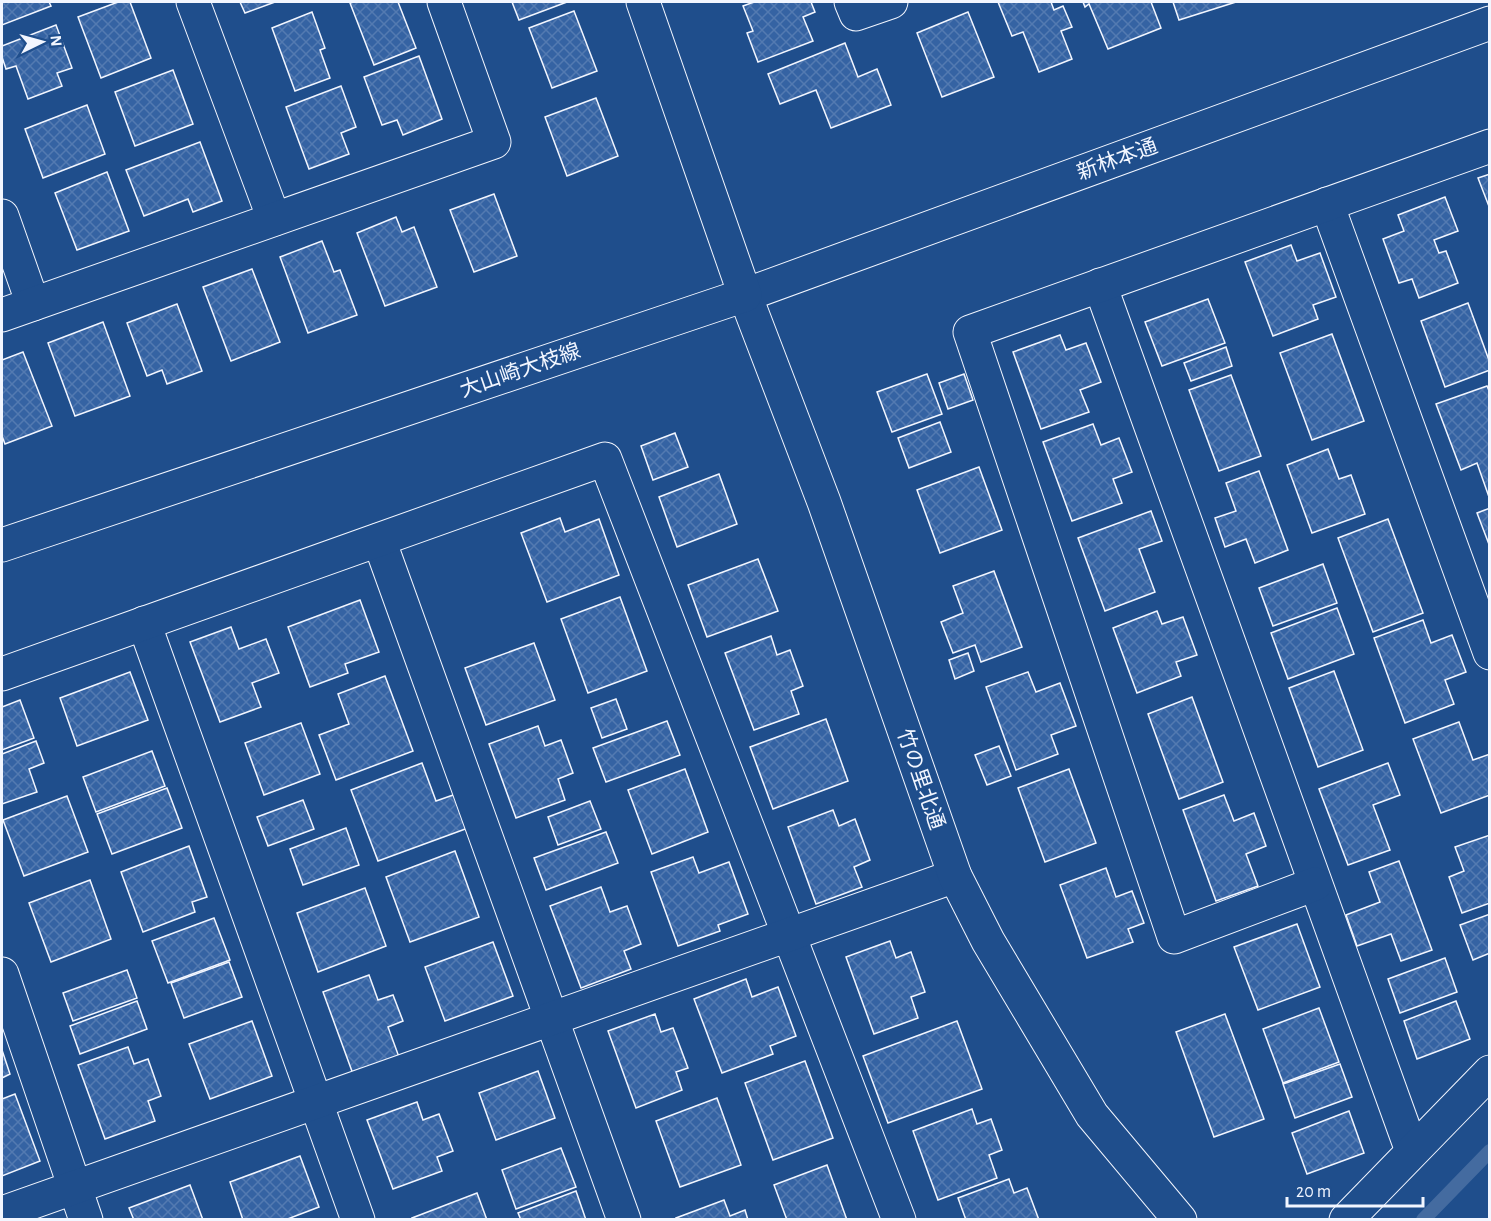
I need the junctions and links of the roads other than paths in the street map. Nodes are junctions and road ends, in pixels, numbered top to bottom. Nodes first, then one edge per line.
1 (193, 2) edge
2 (444, 2) edge
3 (643, 2) edge
4 (852, 2) edge
5 (891, 2) edge
6 (1490, 23) edge
7 (1490, 146) edge
8 (1328, 204) junction
9 (2, 216) edge
10 (274, 219) junction
11 (1100, 285) junction
12 (744, 295) junction
13 (33, 304) junction
14 (2, 315) edge
15 (379, 540) junction
16 (2, 545) edge
17 (144, 623) junction
18 (1490, 653) edge
19 (2, 674) edge
20 (955, 876) junction
21 (1316, 884) junction
22 (789, 935) junction
23 (2, 975) edge
24 (552, 1019) junction
25 (1490, 1072) edge
26 (315, 1102) junction
27 (1412, 1151) junction
28 (75, 1187) junction
29 (2, 1213) edge
30 (86, 1220) edge
31 (358, 1220) edge
32 (624, 1220) edge
33 (899, 1220) edge
34 (1180, 1220) edge
35 (1346, 1220) edge

1 - 10 street
2 - 10 street
3 - 12 street
4 - 5 street
6 - 12 street, 新林本通
7 - 8 street
8 - 11 street
8 - 18 street
9 - 13 street
10 - 13 street
11 - 21 street
11 - 21 street
12 - 16 street, 大山崎大枝線
12 - 20 street, 竹の里北通
13 - 14 street
15 - 17 street
15 - 22 street
15 - 24 street
17 - 19 street
17 - 26 street
20 - 22 street
20 - 34 street, 竹の里北通
21 - 27 street
22 - 24 street
22 - 33 street
23 - 28 street
24 - 26 street
24 - 32 street
25 - 27 street
26 - 28 street
26 - 31 street
27 - 35 street
28 - 29 street
28 - 30 street

